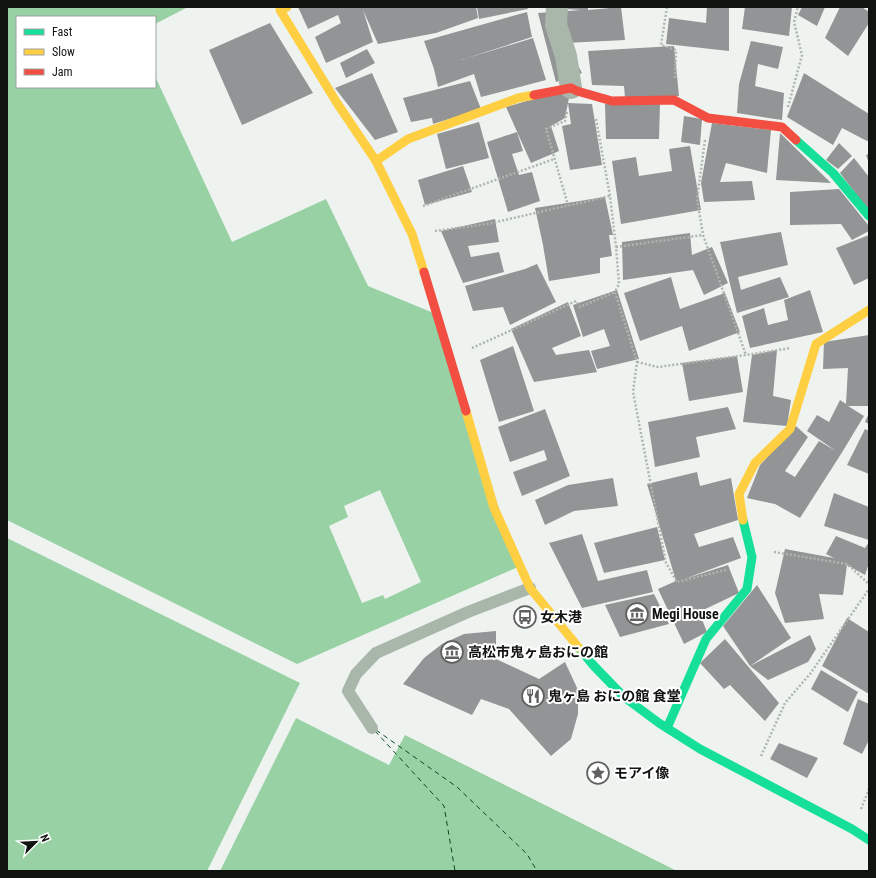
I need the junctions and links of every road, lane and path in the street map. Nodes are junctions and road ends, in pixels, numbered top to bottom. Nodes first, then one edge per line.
1 (287, 7) edge
2 (557, 7) edge
3 (667, 7) edge
4 (798, 7) edge
5 (581, 91) junction
6 (674, 100) junction
7 (708, 118) junction
8 (782, 127) junction
9 (554, 159) junction
10 (376, 162) junction
11 (610, 196) junction
12 (568, 205) junction
13 (402, 213) junction
14 (869, 216) edge
15 (412, 234) junction
16 (703, 234) junction
17 (616, 247) junction
18 (615, 292) junction
19 (869, 310) edge
20 (816, 344) junction
21 (746, 355) junction
22 (451, 358) junction
23 (637, 362) junction
24 (751, 561) junction
25 (869, 584) edge
26 (530, 588) junction
27 (869, 589) edge
28 (372, 728) dead end
29 (667, 728) junction
30 (752, 776) junction
31 (869, 840) edge

1 - 10 street
2 - 5 street
3 - 6 path
4 - 8 path
5 - 6 street
5 - 9 path
5 - 10 street
5 - 11 path
6 - 7 street
7 - 8 street
7 - 16 path
8 - 14 street
9 - 12 path
9 - 13 path
10 - 13 street
11 - 12 path
11 - 17 path
12 - 15 path
13 - 15 street
15 - 22 street
16 - 17 path
16 - 21 path
17 - 18 path
18 - 22 path
18 - 23 path
19 - 20 street
20 - 21 path
20 - 24 street
21 - 23 path
22 - 26 street
23 - 24 path
24 - 25 path
24 - 29 street
26 - 28 lane
26 - 29 street
27 - 30 path
29 - 30 street
30 - 31 street

